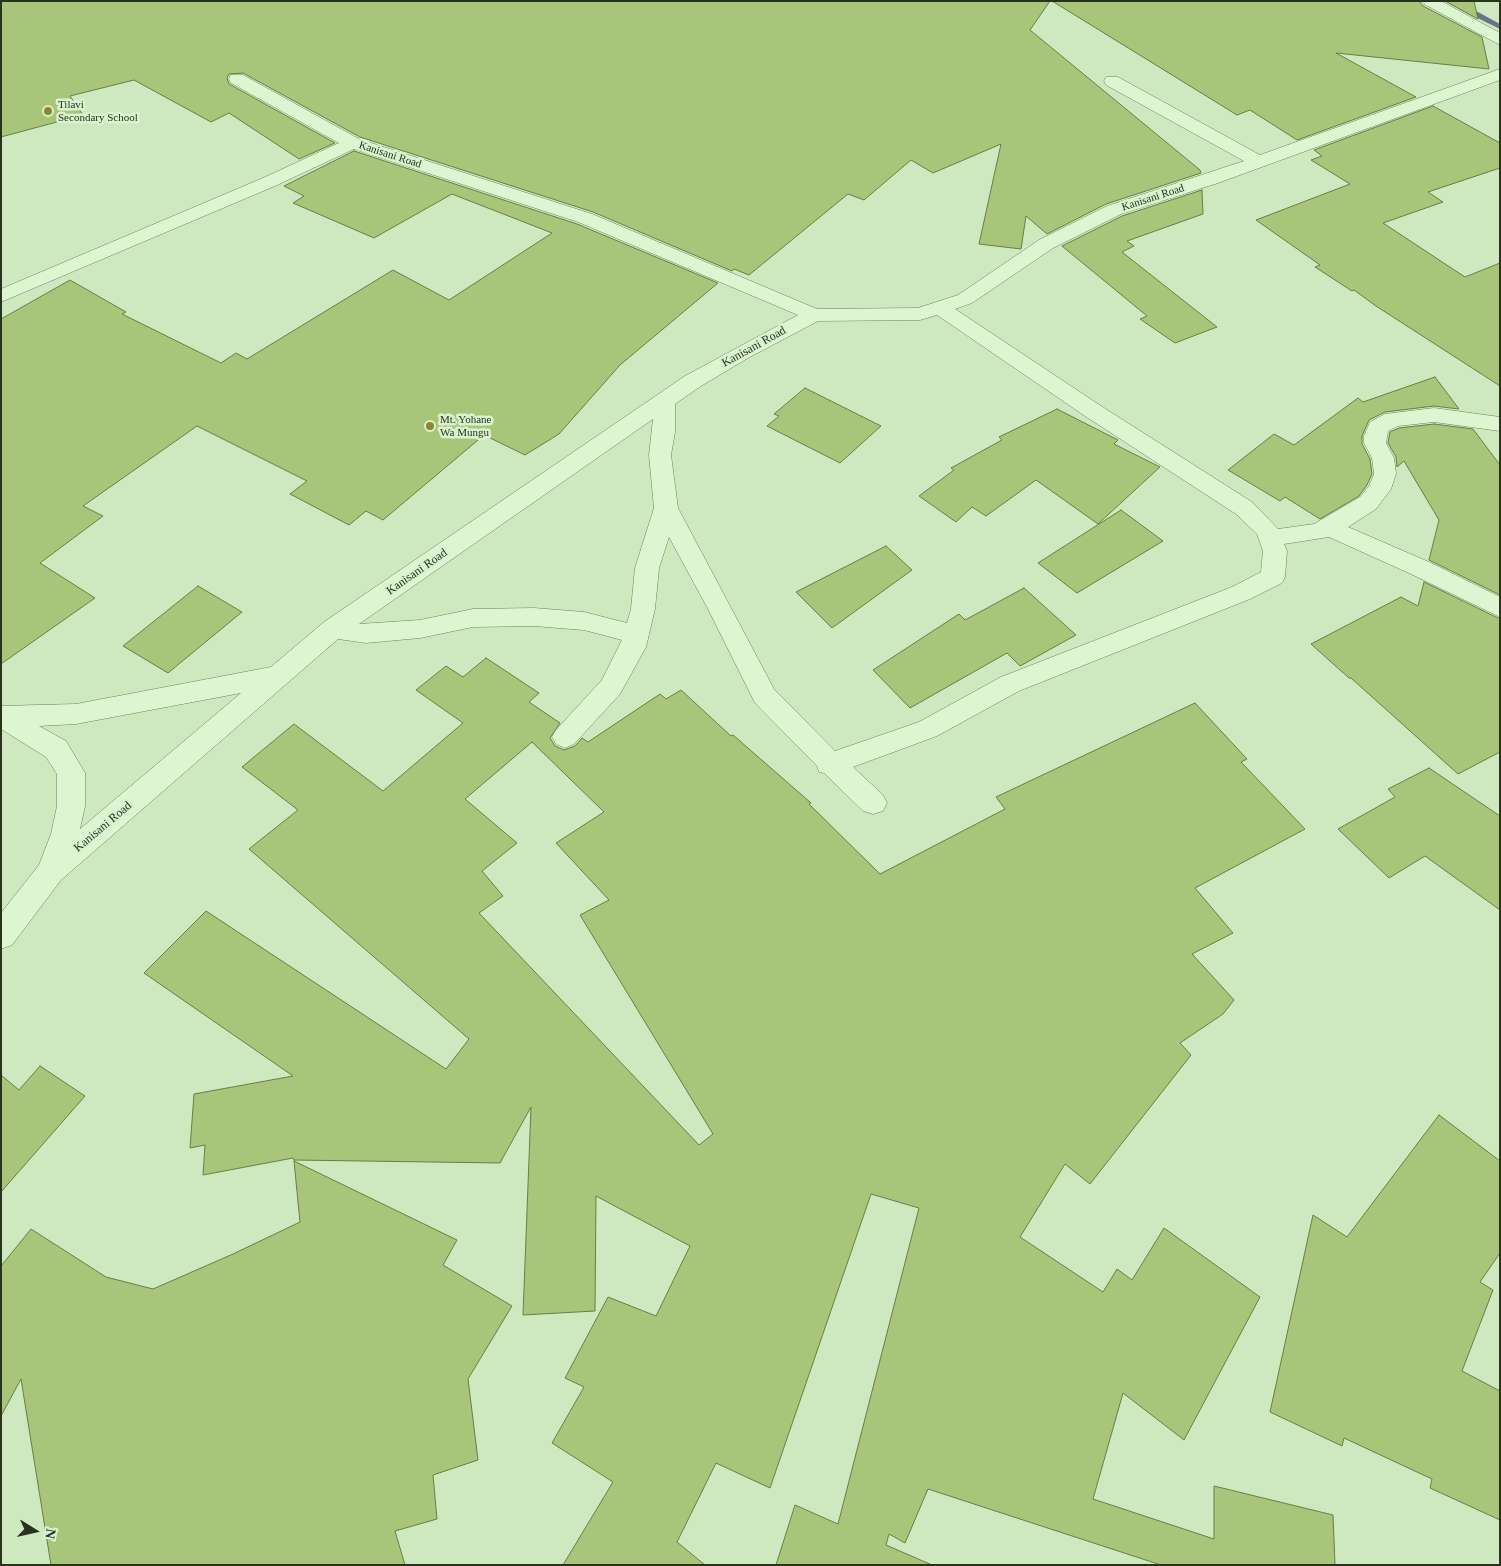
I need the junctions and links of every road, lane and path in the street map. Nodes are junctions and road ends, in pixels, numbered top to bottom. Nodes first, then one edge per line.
1 (1430, 1) edge
2 (1500, 40) edge
3 (1500, 74) edge
4 (237, 79) dead end
5 (1112, 80) dead end
6 (353, 142) junction
7 (1259, 162) junction
8 (1, 296) edge
9 (939, 308) junction
10 (814, 315) junction
11 (664, 401) junction
12 (1500, 424) edge
13 (666, 508) junction
14 (1327, 527) junction
15 (1270, 538) junction
16 (1500, 608) edge
17 (333, 629) junction
18 (637, 635) junction
19 (280, 676) junction
20 (2, 716) edge
21 (565, 737) dead end
22 (829, 764) junction
23 (873, 803) dead end
24 (51, 871) junction
25 (1, 936) edge

1 - 2 street
3 - 7 street, Kanisani Road
4 - 6 street
5 - 7 street
6 - 8 street, Kanisani Road
6 - 10 street, Kanisani Road
7 - 9 street, Kanisani Road
9 - 10 street, Kanisani Road
9 - 15 street
10 - 11 street, Kanisani Road
11 - 13 street
11 - 17 street, Kanisani Road
12 - 14 street
13 - 18 street
13 - 22 street
14 - 15 street
14 - 16 street
15 - 22 street
17 - 18 street
17 - 19 street, Kanisani Road
18 - 21 street
19 - 20 street
19 - 24 street, Kanisani Road
20 - 24 street, Kanisani Road
22 - 23 street
24 - 25 street, Kanisani Road

